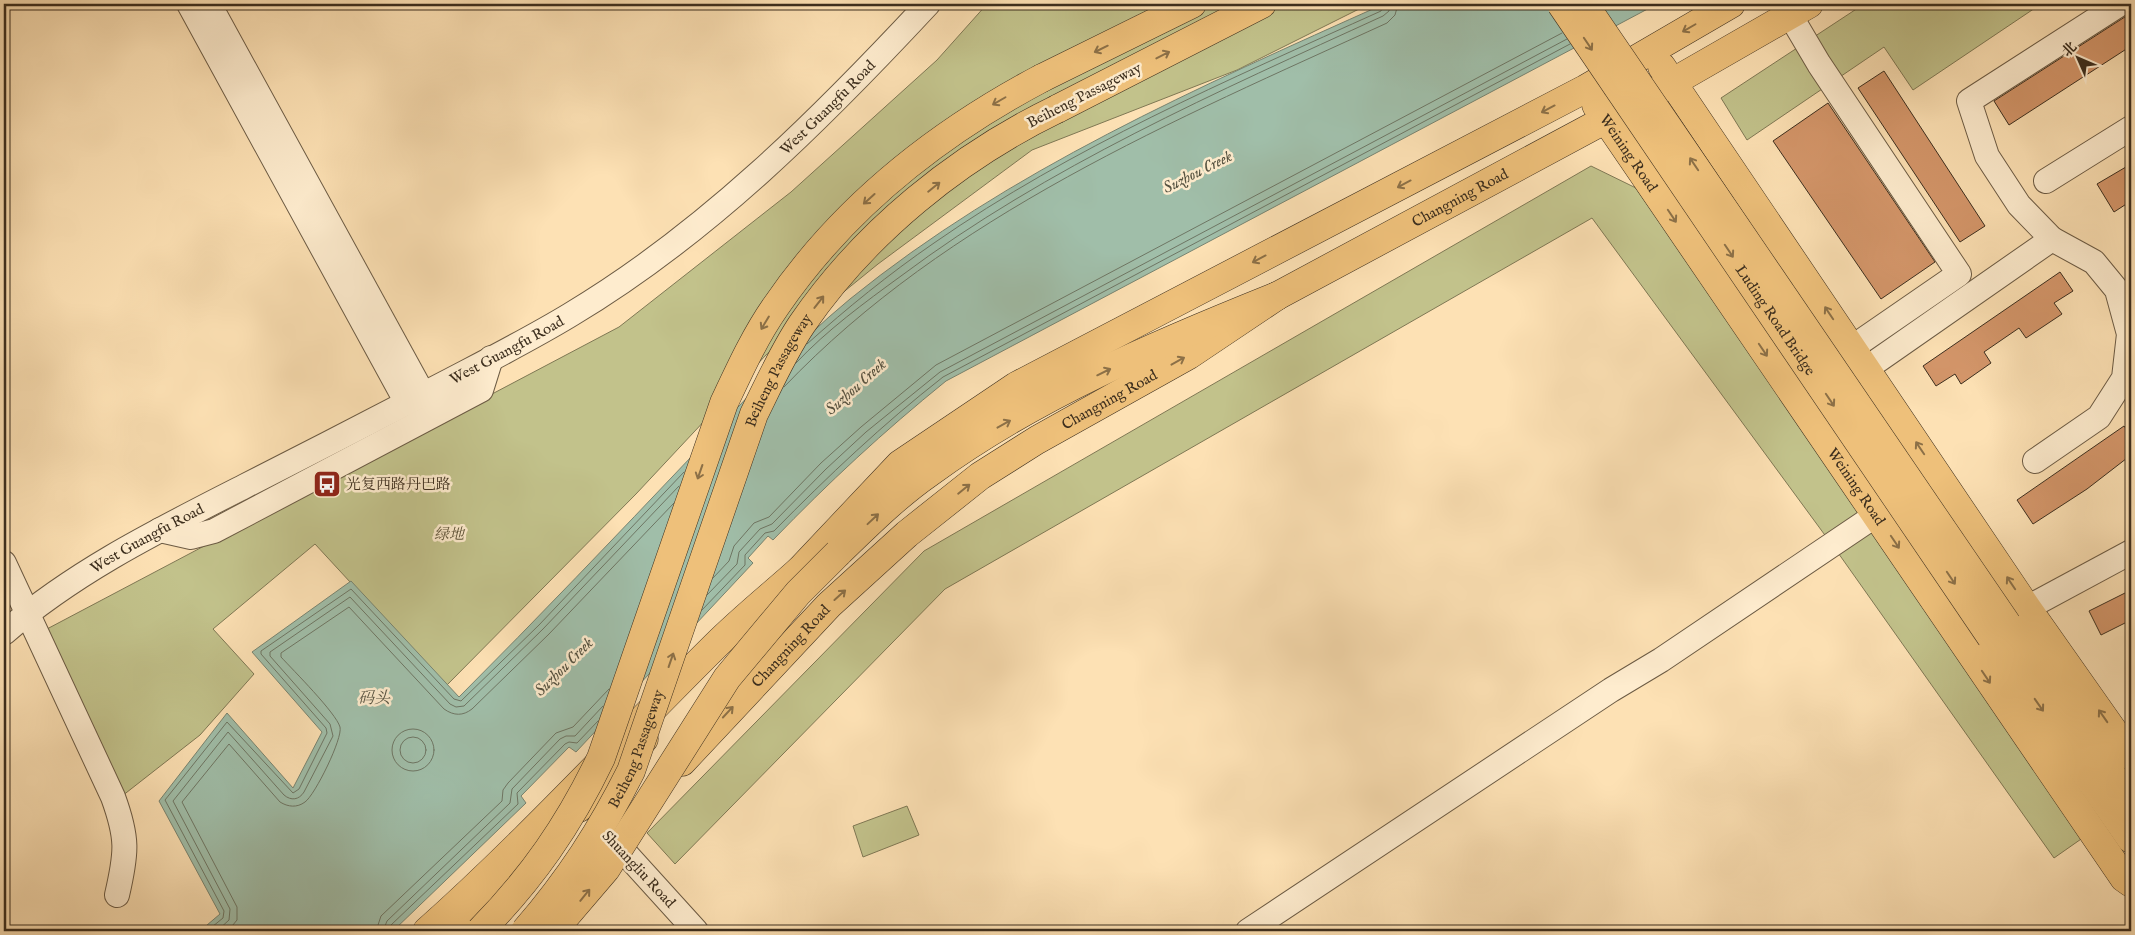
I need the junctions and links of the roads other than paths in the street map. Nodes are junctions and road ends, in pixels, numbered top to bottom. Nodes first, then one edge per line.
1 (189, 4) edge
2 (209, 4) edge
3 (928, 4) edge
4 (1192, 4) edge
5 (1262, 4) edge
6 (1561, 4) edge
7 (1584, 4) edge
8 (1731, 4) edge
9 (2120, 4) edge
10 (1800, 9) edge
11 (1650, 50) junction
12 (1672, 83) junction
13 (1585, 89) junction
14 (1606, 120) junction
15 (2131, 128) edge
16 (2046, 181) dead end
17 (2052, 239) junction
18 (1277, 296) junction
19 (491, 358) junction
20 (1860, 358) junction
21 (415, 399) junction
22 (347, 448) junction
23 (2035, 461) dead end
24 (1876, 515) junction
25 (2131, 552) edge
26 (4, 563) edge
27 (800, 570) junction
28 (26, 614) junction
29 (2008, 623) junction
30 (4, 633) edge
31 (2131, 756) edge
32 (2131, 802) edge
33 (581, 807) junction
34 (611, 838) junction
35 (2131, 839) edge
36 (2131, 883) edge
37 (118, 895) dead end
38 (505, 921) edge
39 (427, 931) edge
40 (450, 931) edge
41 (478, 931) edge
42 (525, 931) edge
43 (553, 931) edge
44 (696, 931) edge
45 (1248, 931) edge

1 - 21 street
2 - 21 street
3 - 19 street, West Guangfu Road
4 -> 38 main road, Beiheng Passageway, bridge
42 -> 5 main road, Beiheng Passageway, bridge
6 -> 29 main road, Luding Road Bridge, bridge
29 -> 7 main road, Luding Road Bridge, bridge
8 -> 11 main road
9 - 17 street
10 - 12 main road, Changning Road
10 - 20 street
11 - 12 main road
11 - 13 main road
12 - 14 main road, Changning Road
20 -> 12 main road
13 - 14 main road, Weining Road
13 -> 27 main road
14 - 18 main road, Changning Road
14 -> 24 main road, Weining Road
15 - 16 street
17 - 20 street
17 - 23 street
34 -> 18 main road, Changning Road
43 -> 18 main road, bridge
19 - 21 street, West Guangfu Road
19 - 22 street
29 -> 20 main road
21 - 22 street, West Guangfu Road
22 - 28 street, West Guangfu Road
24 -> 36 main road, Weining Road
24 - 45 street
25 - 29 street
26 - 28 street
27 - 33 main road
27 - 39 main road, bridge
28 - 30 street, West Guangfu Road
28 - 37 street
31 -> 29 main road
29 - 32 main road
29 -> 35 main road
33 - 34 street, Shuangliu Road
33 - 40 main road
34 - 38 main road, Changning Road
34 - 44 street, Shuangliu Road
38 - 41 main road, Beiheng Passageway, bridge

